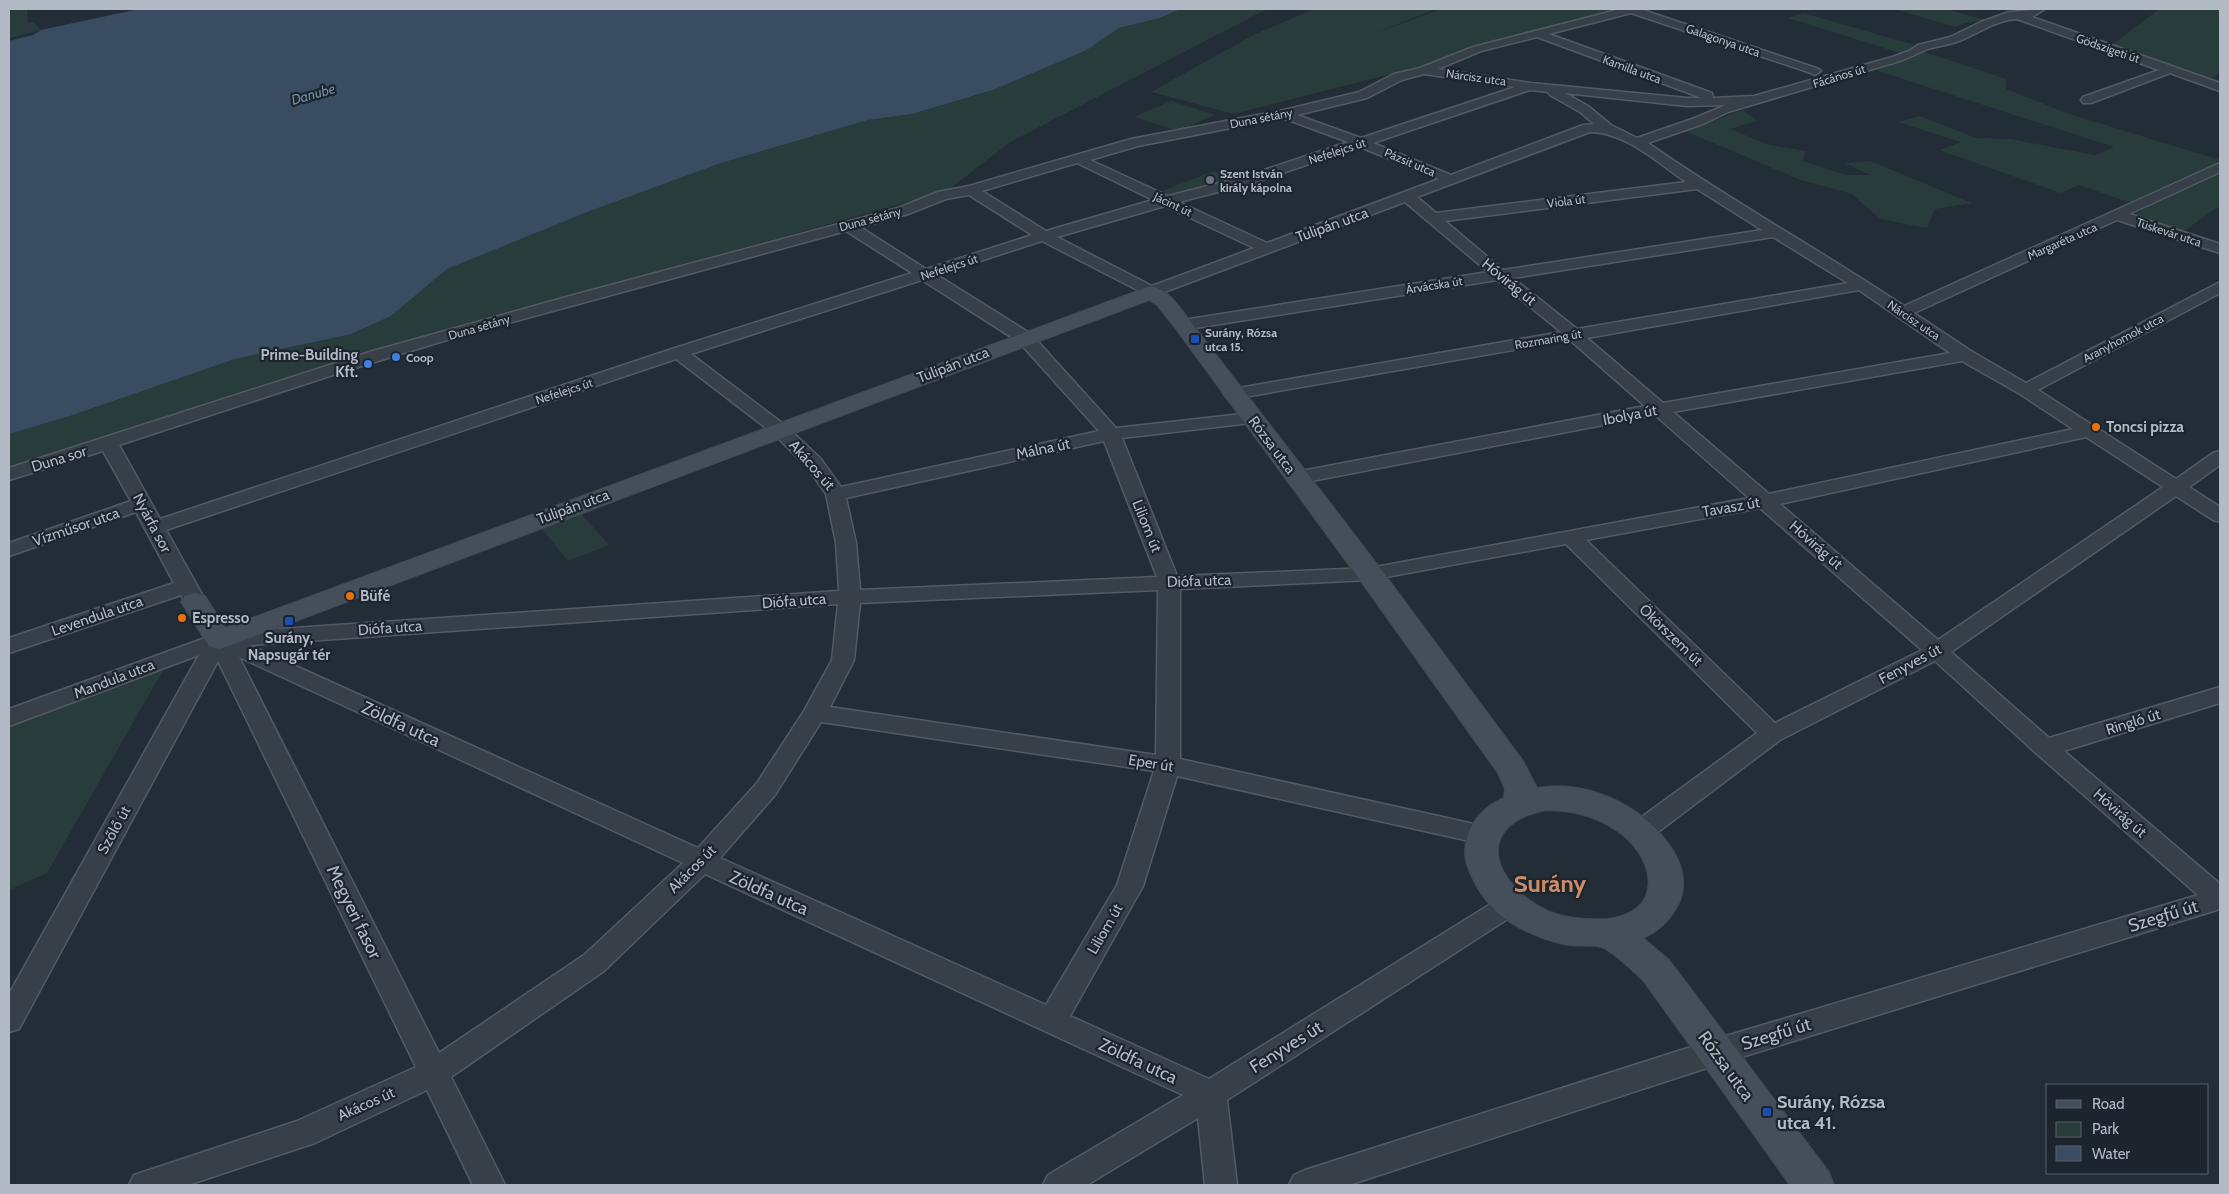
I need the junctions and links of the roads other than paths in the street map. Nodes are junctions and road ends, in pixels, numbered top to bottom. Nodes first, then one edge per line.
1 (1631, 9) edge
2 (1997, 9) edge
3 (2040, 9) edge
4 (2017, 16) junction
5 (1537, 33) junction
6 (1424, 70) junction
7 (2169, 70) junction
8 (1529, 86) junction
9 (2220, 87) edge
10 (1547, 88) junction
11 (1756, 100) joint
12 (2087, 100) dead end
13 (1726, 105) junction
14 (1284, 114) junction
15 (1588, 128) joint
16 (1606, 128) junction
17 (1362, 142) junction
18 (1636, 142) junction
19 (1080, 160) junction
20 (2220, 167) edge
21 (1452, 180) junction
22 (1699, 185) junction
23 (971, 190) junction
24 (1408, 197) junction
25 (1166, 201) junction
26 (2118, 215) junction
27 (1433, 218) junction
28 (848, 226) junction
29 (1774, 232) junction
30 (1043, 236) junction
31 (1267, 248) junction
32 (2220, 249) edge
33 (1500, 275) junction
34 (924, 276) junction
35 (1862, 285) junction
36 (2220, 287) edge
37 (1151, 292) junction
38 (1904, 312) junction
39 (1183, 325) junction
40 (1574, 334) junction
41 (1025, 338) junction
42 (678, 353) junction
43 (1965, 355) junction
44 (2026, 390) junction
45 (1234, 394) junction
46 (1659, 410) junction
47 (1251, 418) junction
48 (780, 430) junction
49 (2089, 431) junction
50 (1111, 434) junction
51 (109, 444) junction
52 (2220, 458) edge
53 (9, 474) edge
54 (1296, 478) junction
55 (2174, 487) junction
56 (836, 494) junction
57 (1765, 501) junction
58 (142, 504) junction
59 (2220, 516) edge
60 (154, 527) junction
61 (1570, 536) junction
62 (9, 550) edge
63 (1370, 574) junction
64 (1170, 582) junction
65 (190, 594) junction
66 (850, 597) junction
67 (219, 640) junction
68 (9, 646) edge
69 (1937, 651) junction
70 (2220, 695) edge
71 (815, 713) junction
72 (9, 718) edge
73 (1772, 734) junction
74 (2045, 748) junction
75 (1168, 765) junction
76 (1512, 769) junction
77 (1563, 798) junction
78 (1519, 803) junction
79 (1641, 831) junction
80 (1483, 835) junction
81 (701, 862) junction
82 (2220, 899) edge
83 (1510, 904) junction
84 (1646, 920) junction
85 (1609, 934) junction
86 (1656, 970) junction
87 (9, 1020) edge
88 (1052, 1022) junction
89 (1716, 1052) junction
90 (434, 1073) junction
91 (1211, 1094) junction
92 (146, 1185) edge
93 (489, 1185) edge
94 (1059, 1185) edge
95 (1221, 1185) edge
96 (1304, 1185) edge
97 (1814, 1185) edge

1 - 5 street, Duna sétány
1 - 13 street, Galagonya utca
2 - 4 street, Gödszigeti út
3 - 4 street, Fácános út
4 - 7 street, Gödszigeti út
4 - 11 street, Fácános út
5 - 6 street, Duna sétány
5 - 13 street, Kamilla utca
6 - 8 street, Nárcisz utca
6 - 14 street, Duna sétány
7 - 9 street, Gödszigeti út
7 - 12 street
8 - 10 street, Nefelejcs út
8 - 17 street, Nefelejcs út
10 - 13 street, Nefelejcs út
10 - 16 street, Nárcisz utca
11 - 13 street, Nefelejcs út
13 - 18 street
14 - 17 street, Pázsit utca
14 - 19 street, Duna sétány
15 - 16 street, Nárcisz utca
15 - 21 street, Tulipán utca
16 - 18 street, Nárcisz utca
17 - 21 street, Pázsit utca
17 - 25 street, Nefelejcs út
18 - 22 street, Nárcisz utca
19 - 23 street, Duna sétány
19 - 25 street, Jácint út
20 - 26 street, Margaréta utca
21 - 24 street, Tulipán utca
22 - 27 street, Viola út
22 - 29 street, Nárcisz utca
23 - 28 street, Duna sétány
23 - 30 street, Rózsa utca
24 - 27 street, Hóvirág út
24 - 31 street, Tulipán utca
25 - 30 street, Nefelejcs út
25 - 31 street, Jácint út
26 - 32 street, Tüskevár utca
26 - 38 street, Margaréta utca
27 - 33 street, Hóvirág út
28 - 34 street, Liliom út
28 - 51 street, Duna sétány
29 - 33 street, Árvácska út
29 - 35 street, Nárcisz utca
30 - 34 street, Nefelejcs út
30 - 37 street, Rózsa utca
31 - 37 street, Tulipán utca
33 - 39 street, Árvácska út
33 - 40 street, Hóvirág út
34 - 41 street, Liliom út
34 - 42 street, Nefelejcs út
35 - 38 street, Nárcisz utca
35 - 40 street, Rozmaring út
36 - 44 street, Aranyhomok utca
37 - 39 street, Rózsa utca
37 - 41 street, Tulipán utca
38 - 43 street, Nárcisz utca
39 - 45 street, Rózsa utca
40 - 45 street, Rozmaring út
40 - 46 street, Hóvirág út
41 - 48 street, Tulipán utca
41 - 50 street, Liliom út
42 - 48 street, Akácos út
42 - 60 street, Nefelejcs út
43 - 44 street, Nárcisz utca
43 - 46 street, Ibolya út
44 - 49 street, Nárcisz utca
45 - 47 street, Rózsa utca
46 - 54 street, Ibolya út
46 - 57 street, Hóvirág út
47 - 50 street, Málna út
47 - 54 street, Rózsa utca
48 - 56 street, Akácos út
48 - 67 street, Tulipán utca
49 - 55 street, Nárcisz utca
49 - 57 street, Tavasz út
50 - 56 street, Málna út
50 - 64 street, Liliom út
51 - 53 street, Duna sor
51 - 58 street, Nyárfa sor
52 - 55 street, Fenyves út
54 - 63 street, Rózsa utca
55 - 59 street, Nárcisz utca
55 - 69 street, Fenyves út
56 - 66 street, Akácos út
57 - 61 street, Tavasz út
57 - 69 street, Hóvirág út
58 - 60 street, Nyárfa sor
58 - 62 street, Vízműsor utca
60 - 65 street, Nyárfa sor
61 - 63 street, Tavasz út
61 - 73 street, Ökörszem út
63 - 64 street, Diófa utca
63 - 76 street, Rózsa utca
64 - 66 street, Diófa utca
64 - 75 street, Liliom út
65 - 67 street
65 - 68 street, Levendula utca
66 - 67 street, Diófa utca
66 - 71 street, Akácos út
67 - 72 street, Mandula utca
67 - 81 street, Zöldfa utca
67 - 87 street, Szőlő út
67 - 90 street, Megyeri fasor
69 - 73 street, Fenyves út
69 - 74 street, Hóvirág út
70 - 74 street, Ringló út
71 - 75 street, Eper út
71 - 81 street, Akácos út
73 - 79 street, Fenyves út
74 - 82 street, Hóvirág út
75 - 80 street, Eper út
75 - 88 street, Liliom út
76 - 77 street
76 - 78 street
77 - 78 street
77 - 79 street
78 - 80 street
79 - 84 street
80 - 83 street
81 - 88 street, Zöldfa utca
81 - 90 street, Akácos út
82 - 89 street, Szegfű út
83 - 85 street
83 - 91 street, Fenyves út
84 - 85 street
84 - 86 street
85 - 86 street
86 - 89 street, Rózsa utca
88 - 91 street, Zöldfa utca
89 - 96 street, Szegfű út
89 - 97 street, Rózsa utca
90 - 92 street, Akácos út
90 - 93 street, Megyeri fasor
91 - 94 street, Fenyves út
91 - 95 street

